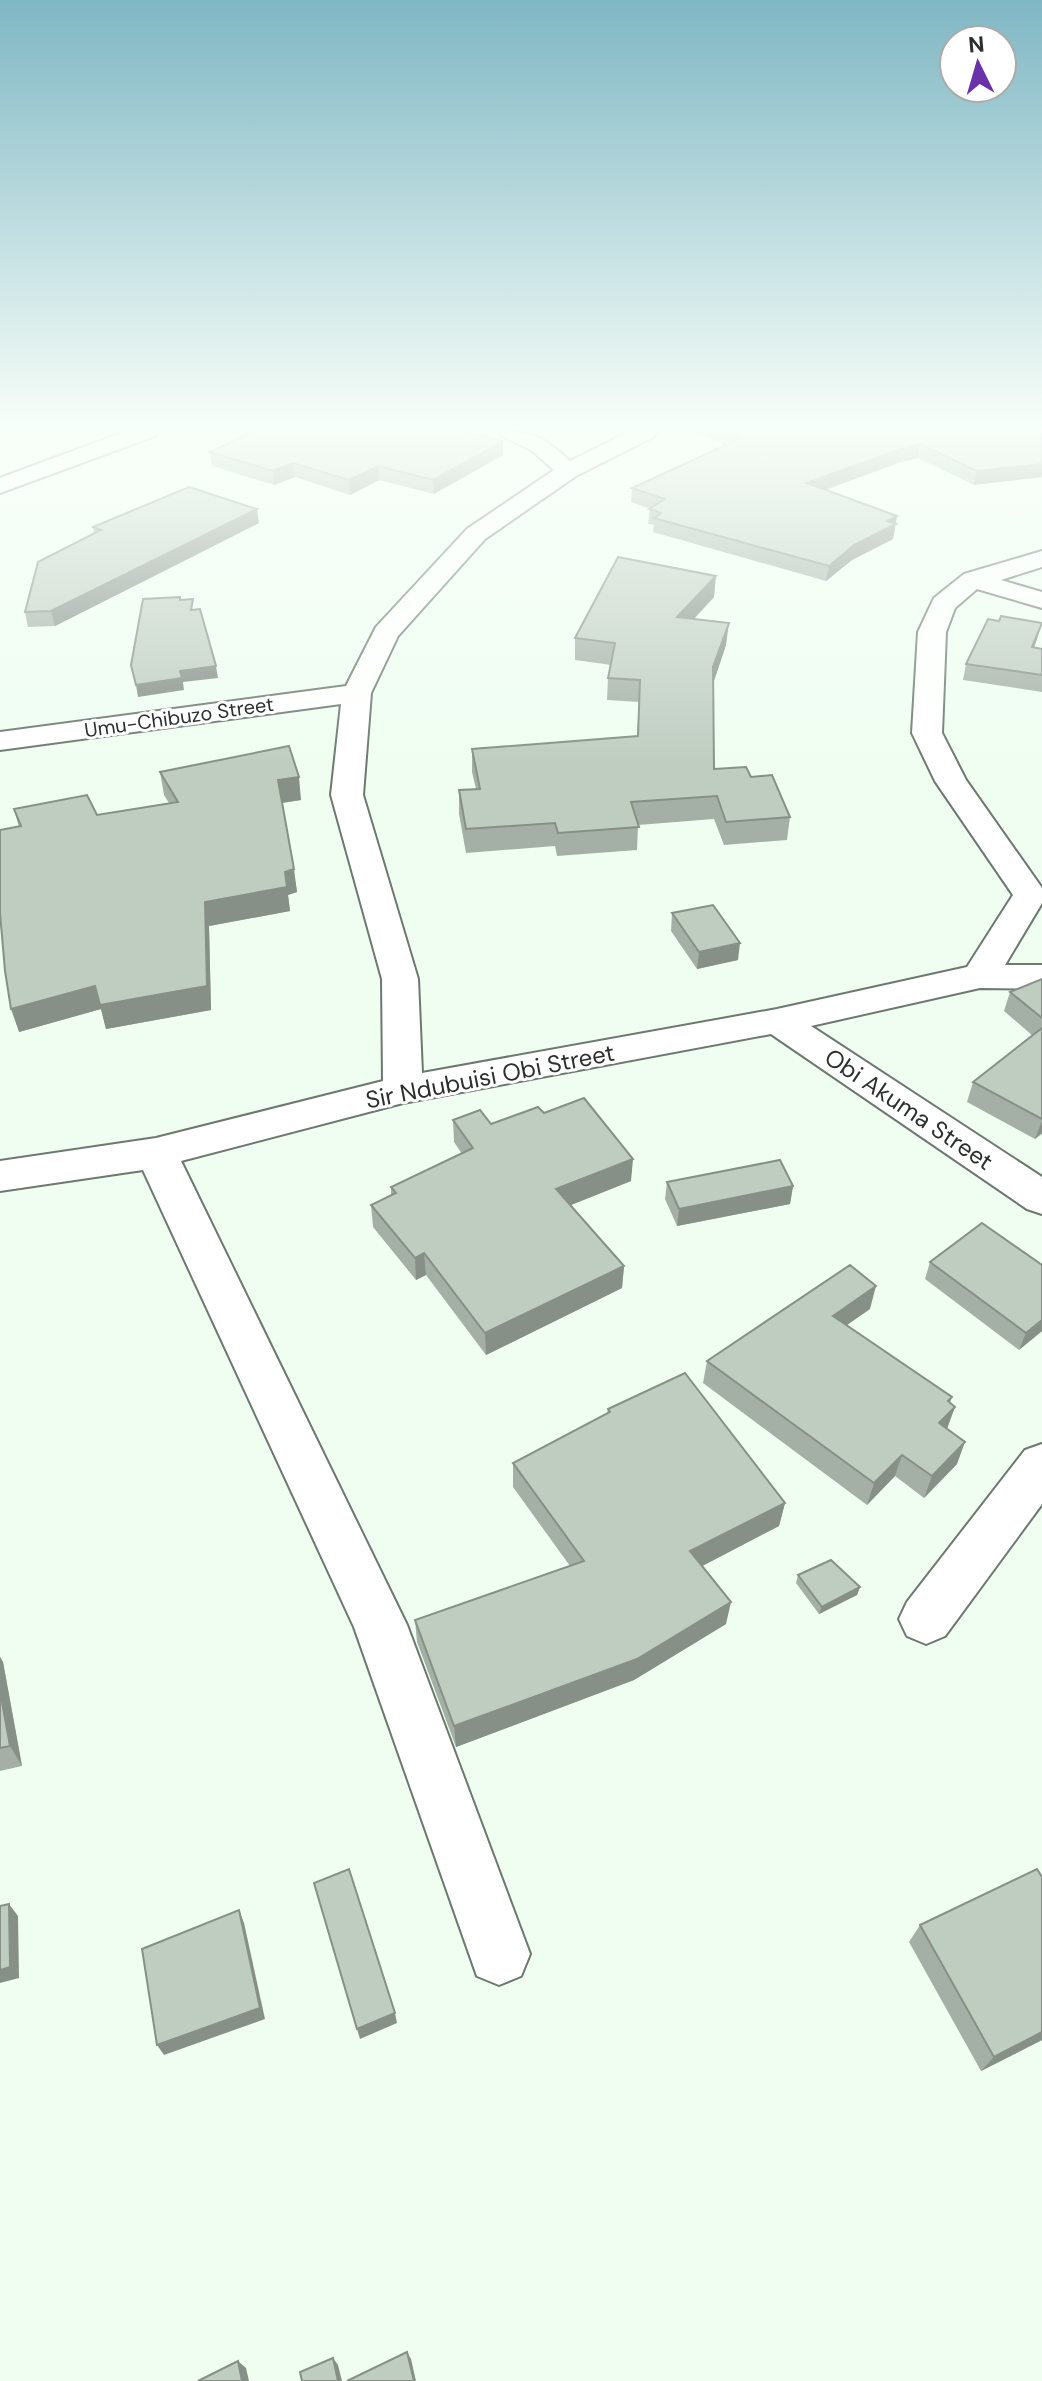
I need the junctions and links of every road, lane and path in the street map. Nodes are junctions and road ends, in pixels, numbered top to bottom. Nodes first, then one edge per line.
1 (468, 542) edge
2 (1042, 559) edge
3 (973, 580) junction
4 (1042, 600) edge
5 (357, 693) junction
6 (0, 741) edge
7 (1036, 900) edge
8 (980, 976) junction
9 (1042, 977) edge
10 (777, 1021) junction
11 (403, 1090) junction
12 (156, 1153) junction
13 (0, 1176) edge
14 (1042, 1198) edge
15 (1042, 1465) edge
16 (926, 1619) dead end
17 (499, 1954) dead end

1 - 5 street
2 - 3 street
3 - 4 street
3 - 7 street
5 - 6 street, Umu-Chibuzo Street
5 - 11 street
7 - 8 street
8 - 9 street, Sir Ndubuisi Obi Street
8 - 10 street, Sir Ndubuisi Obi Street
10 - 11 street, Sir Ndubuisi Obi Street
10 - 14 street, Obi Akuma Street
11 - 12 street, Sir Ndubuisi Obi Street
12 - 13 street, Sir Ndubuisi Obi Street
12 - 17 street
15 - 16 street

